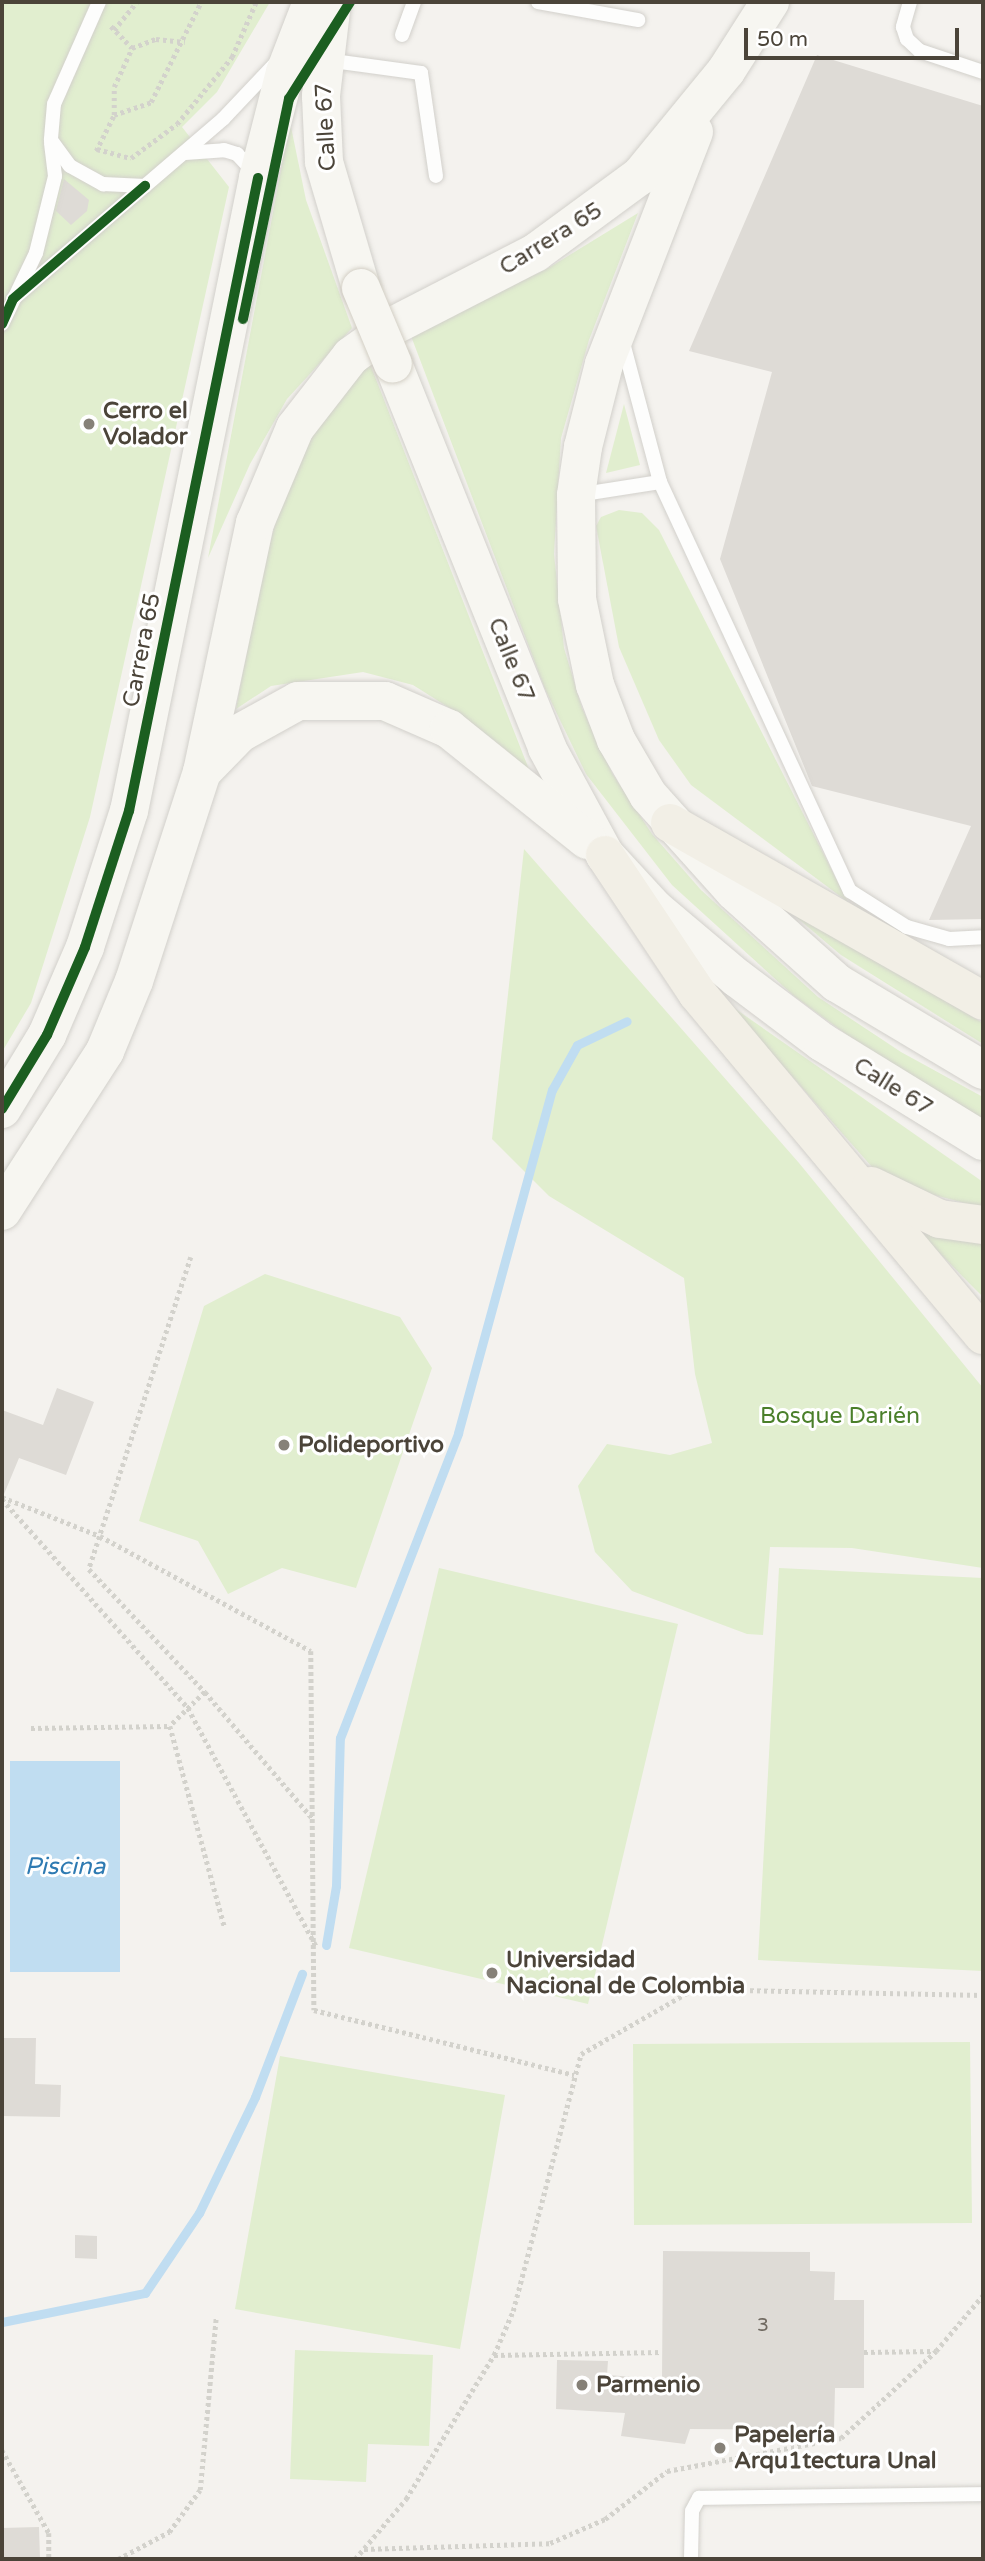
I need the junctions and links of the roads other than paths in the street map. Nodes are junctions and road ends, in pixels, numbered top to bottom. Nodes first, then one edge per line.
1 (312, 2) edge
2 (332, 2) edge
3 (414, 2) edge
4 (538, 2) edge
5 (769, 2) edge
6 (910, 2) edge
7 (97, 6) edge
8 (638, 20) dead end
9 (402, 35) dead end
10 (310, 50) junction
11 (726, 71) junction
12 (983, 72) edge
13 (51, 141) junction
14 (184, 153) junction
15 (436, 176) dead end
16 (258, 178) junction
17 (145, 186) junction
18 (13, 299) junction
19 (2, 324) edge
20 (618, 325) junction
21 (660, 482) junction
22 (576, 495) junction
23 (202, 772) junction
24 (670, 823) junction
25 (605, 855) junction
26 (983, 937) edge
27 (926, 970) junction
28 (983, 972) edge
29 (983, 1001) edge
30 (983, 1070) edge
31 (2, 1109) edge
32 (983, 1141) edge
33 (852, 1173) junction
34 (2, 1210) edge
35 (983, 1225) edge
36 (983, 1335) edge
37 (983, 2494) edge
38 (691, 2559) edge

1 - 10 main road, Carrera 65
2 - 10 main road, Calle 67
3 - 9 lane
4 - 8 lane
5 - 11 main road, Carrera 65
6 - 12 lane
7 - 13 lane
10 - 14 lane
10 - 15 lane
10 - 16 main road, Carrera 65
10 - 25 main road, Calle 67, bridge
11 - 20 main road
11 - 23 main road, Carrera 65
13 - 17 lane
13 - 18 lane
14 - 16 lane
14 - 17 lane
16 - 31 main road, Carrera 65
17 - 18 lane
18 - 19 lane
20 - 21 lane
20 - 22 main road
21 - 22 lane
21 - 26 lane
22 - 24 main road
23 - 25 main road
23 - 34 main road, Carrera 65
24 - 27 main road
24 - 30 main road
25 - 32 main road, Calle 67
25 - 33 main road
27 - 28 main road
27 - 29 main road
33 - 35 main road
33 - 36 main road
37 - 38 lane

